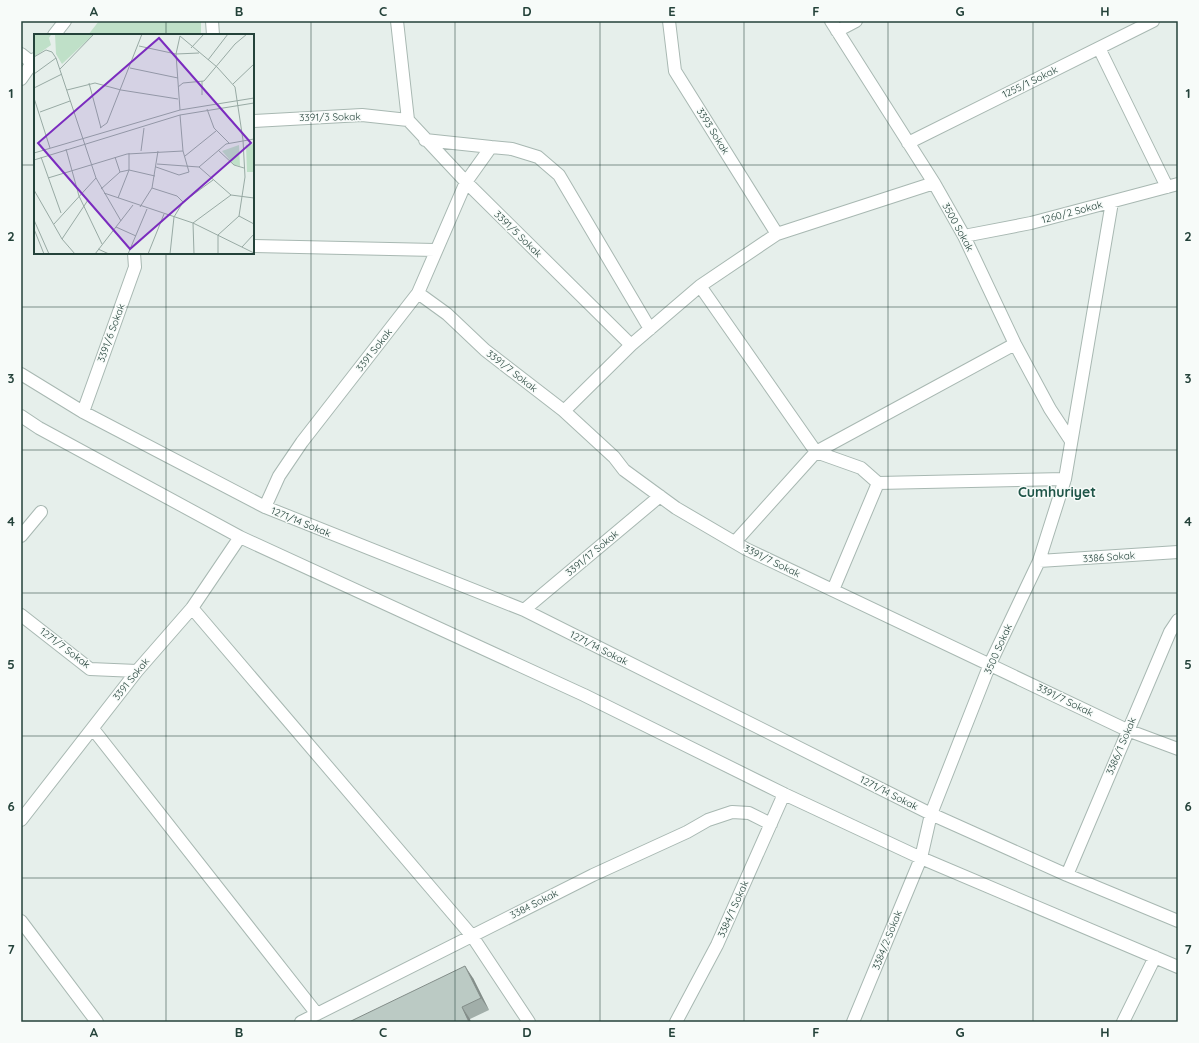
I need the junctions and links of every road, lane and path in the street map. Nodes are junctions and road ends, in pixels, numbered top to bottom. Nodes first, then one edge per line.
1 (65, 21) edge
2 (212, 21) edge
3 (397, 21) edge
4 (670, 21) edge
5 (856, 21) edge
6 (1153, 21) edge
7 (834, 26) edge
8 (55, 34) edge
9 (213, 34) edge
10 (1099, 48) junction
11 (21, 54) edge
12 (34, 62) edge
13 (21, 79) edge
14 (408, 120) junction
15 (254, 121) edge
16 (425, 140) junction
17 (908, 143) junction
18 (491, 146) junction
19 (466, 182) junction
20 (934, 183) junction
21 (1173, 185) edge
22 (1112, 202) junction
23 (777, 234) junction
24 (964, 236) junction
25 (254, 246) edge
26 (435, 250) junction
27 (134, 254) edge
28 (700, 286) junction
29 (418, 293) junction
30 (650, 329) junction
31 (1016, 344) junction
32 (631, 345) junction
33 (21, 374) edge
34 (564, 411) junction
35 (83, 412) junction
36 (21, 416) edge
37 (1071, 441) junction
38 (816, 452) junction
39 (1065, 479) junction
40 (878, 483) junction
41 (660, 496) junction
42 (265, 507) junction
43 (42, 512) dead end
44 (21, 536) edge
45 (240, 538) junction
46 (735, 542) junction
47 (1178, 552) edge
48 (1039, 561) junction
49 (833, 590) junction
50 (192, 608) junction
51 (524, 610) junction
52 (21, 615) edge
53 (1178, 620) edge
54 (990, 664) junction
55 (137, 671) junction
56 (93, 729) junction
57 (1127, 730) junction
58 (1178, 749) edge
59 (784, 794) junction
60 (932, 814) junction
61 (21, 820) edge
62 (771, 824) junction
63 (921, 858) junction
64 (1067, 875) junction
65 (21, 921) edge
66 (1178, 921) edge
67 (472, 936) junction
68 (1155, 957) junction
69 (1178, 967) edge
70 (317, 1014) junction
71 (97, 1022) edge
72 (302, 1022) edge
73 (529, 1022) edge
74 (676, 1022) edge
75 (854, 1022) edge
76 (1123, 1022) edge

1 - 8 street
2 - 9 street
3 - 14 street
4 - 23 street, 3393 Sokak
5 - 7 street
6 - 10 street, 1255/1 Sokak
7 - 17 street, 3500 Sokak
10 - 17 street, 1255/1 Sokak
10 - 21 street
11 - 12 street
12 - 13 street
14 - 15 street, 3391/3 Sokak
14 - 16 street, 3391/5 Sokak
16 - 18 street
16 - 19 street, 3391/5 Sokak
17 - 20 street, 3500 Sokak
18 - 19 street, 3391 Sokak
18 - 30 street
19 - 26 street, 3391 Sokak
19 - 32 street, 3391/5 Sokak
20 - 23 street
20 - 24 street, 3500 Sokak
21 - 22 street, 1260/2 Sokak
22 - 24 street, 1260/2 Sokak
22 - 37 street, 3500 Sokak
23 - 28 street
24 - 31 street, 3500 Sokak
25 - 26 street
26 - 29 street, 3391 Sokak
27 - 35 street, 3391/6 Sokak
28 - 30 street
28 - 38 street
29 - 34 street, 3391/7 Sokak
29 - 42 street, 3391 Sokak
30 - 32 street
31 - 37 street, 3500 Sokak
31 - 38 street
32 - 34 street
33 - 35 street, 1271/14 Sokak
34 - 41 street, 3391/7 Sokak
35 - 42 street, 1271/14 Sokak
36 - 45 street
37 - 39 street, 3500 Sokak
38 - 40 street
38 - 46 street
39 - 40 street
39 - 48 street, 3500 Sokak
40 - 49 street
41 - 46 street, 3391/7 Sokak
41 - 51 street, 3391/17 Sokak
42 - 51 street, 1271/14 Sokak
43 - 44 street
45 - 50 street, 3391 Sokak
45 - 59 street
46 - 49 street, 3391/7 Sokak
47 - 48 street, 3386 Sokak
48 - 54 street, 3500 Sokak
49 - 54 street, 3391/7 Sokak
50 - 55 street, 3391 Sokak
50 - 67 street
51 - 60 street, 1271/14 Sokak
52 - 55 street, 1271/7 Sokak
53 - 57 street, 3386/1 Sokak
54 - 57 street, 3391/7 Sokak
54 - 60 street, 3500 Sokak
55 - 56 street, 3391 Sokak
56 - 61 street, 3391 Sokak
56 - 70 street
57 - 58 street, 3391/7 Sokak
57 - 64 street, 3386/1 Sokak
59 - 62 street, 3384/1 Sokak
59 - 63 street
60 - 63 street, 3500 Sokak
60 - 64 street, 1271/14 Sokak
62 - 67 street, 3384 Sokak
62 - 74 street, 3384/1 Sokak
63 - 68 street
63 - 75 street, 3384/2 Sokak
64 - 66 street, 1271/14 Sokak
65 - 71 street
67 - 70 street, 3384 Sokak
67 - 73 street
68 - 69 street
68 - 76 street
70 - 72 street, 3384 Sokak

